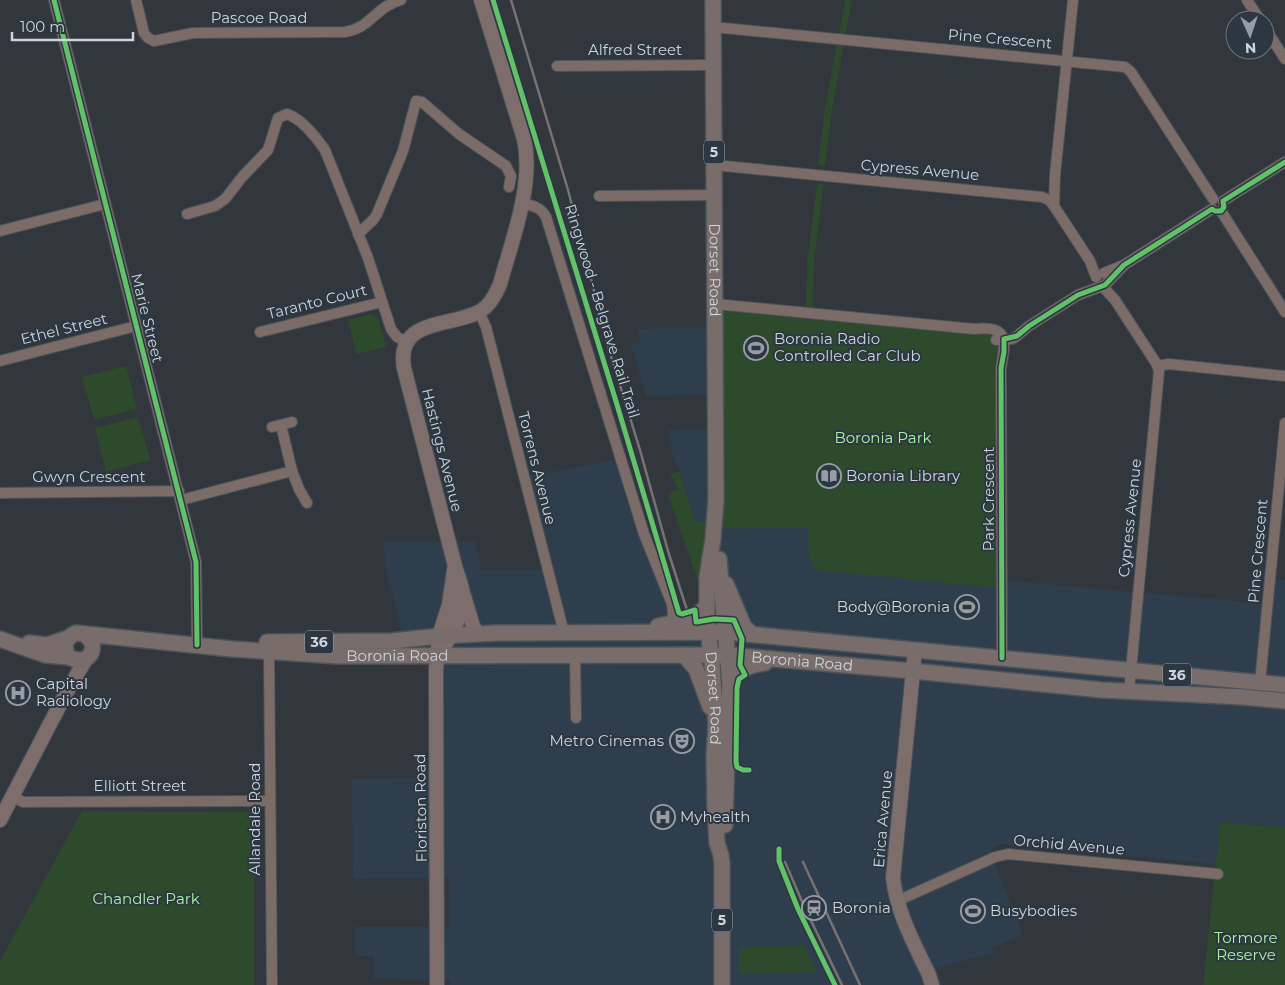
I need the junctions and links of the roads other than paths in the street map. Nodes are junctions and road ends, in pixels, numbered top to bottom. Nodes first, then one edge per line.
1 (54, 0) edge
2 (136, 0) edge
3 (401, 0) edge
4 (481, 0) edge
5 (713, 0) edge
6 (1073, 0) edge
7 (713, 27) junction
8 (1275, 44) edge
9 (1285, 59) edge
10 (1067, 61) junction
11 (714, 65) junction
12 (556, 66) dead end
13 (1285, 162) edge
14 (714, 165) junction
15 (509, 187) dead end
16 (714, 195) junction
17 (599, 196) dead end
18 (522, 199) junction
19 (1052, 203) junction
20 (105, 204) junction
21 (1217, 205) junction
22 (187, 214) dead end
23 (0, 231) edge
24 (358, 234) junction
25 (1102, 279) junction
26 (382, 302) junction
27 (715, 304) junction
28 (479, 312) junction
29 (1285, 312) edge
30 (136, 326) junction
31 (260, 332) dead end
32 (1000, 338) junction
33 (407, 342) junction
34 (0, 361) edge
35 (1158, 366) junction
36 (1285, 376) edge
37 (292, 422) dead end
38 (1285, 423) edge
39 (292, 472) junction
40 (0, 493) edge
41 (180, 496) junction
42 (307, 503) dead end
43 (713, 539) junction
44 (719, 559) junction
45 (454, 566) junction
46 (463, 591) junction
47 (707, 605) junction
48 (671, 623) junction
49 (564, 632) junction
50 (604, 632) junction
51 (625, 632) junction
52 (708, 632) junction
53 (726, 632) junction
54 (497, 633) junction
55 (524, 633) junction
56 (85, 634) junction
57 (478, 634) junction
58 (752, 634) junction
59 (445, 636) junction
60 (0, 638) edge
61 (68, 638) junction
62 (135, 640) junction
63 (198, 645) junction
64 (915, 650) junction
65 (269, 652) junction
66 (498, 655) junction
67 (684, 655) junction
68 (711, 655) junction
69 (728, 655) junction
70 (438, 656) junction
71 (575, 656) junction
72 (79, 657) junction
73 (1002, 658) junction
74 (793, 660) junction
75 (913, 670) junction
76 (1131, 671) junction
77 (1260, 683) junction
78 (730, 684) junction
79 (1285, 685) edge
80 (1129, 692) junction
81 (1285, 701) edge
82 (576, 718) dead end
83 (716, 725) junction
84 (12, 796) junction
85 (270, 801) junction
86 (0, 820) edge
87 (722, 856) junction
88 (1218, 874) dead end
89 (897, 901) junction
90 (272, 985) edge
91 (438, 985) edge
92 (722, 985) edge
93 (932, 985) edge

1 - 20 street, Marie Street
2 - 3 street, Pascoe Road
4 - 18 main road
5 - 7 main road, Dorset Road / 5
6 - 10 street
7 - 10 street, Pine Crescent
7 - 11 main road, Dorset Road / 5
8 - 9 street
10 - 19 street
10 - 21 street, Pine Crescent
11 - 12 street, Alfred Street
11 - 14 main road, Dorset Road / 5
13 - 21 street
14 - 16 main road, Dorset Road / 5
14 - 19 street, Cypress Avenue
15 - 24 street
16 - 17 street
16 - 27 main road, Dorset Road / 5
18 - 28 main road
18 - 48 street
19 - 25 street
20 - 23 street
20 - 30 street, Marie Street
21 - 25 street
21 - 29 street, Pine Crescent
22 - 24 street
24 - 26 street
25 - 32 street
25 - 35 street
26 - 31 street, Taranto Court
26 - 33 street
27 - 32 street
27 - 43 main road, Dorset Road / 5
28 - 33 main road
28 - 49 street, Torrens Avenue
30 - 34 street, Ethel Street
30 - 41 street, Marie Street
32 - 73 street, Park Crescent
33 - 45 main road, Hastings Avenue
35 - 36 street
35 - 76 street, Cypress Avenue
37 - 39 street
38 - 77 street, Pine Crescent
39 - 41 street, Gwyn Crescent
39 - 42 street
40 - 41 street, Gwyn Crescent
41 - 63 street, Marie Street
43 - 44 main road, Dorset Road / 5
43 - 47 main road, Dorset Road / 5
44 - 53 main road, Dorset Road / 5
44 - 58 main road, Dorset Road
45 - 46 main road, Hastings Avenue
45 - 59 main road, Hastings Avenue
46 - 57 main road
46 - 59 main road, Hastings Avenue
47 - 48 main road, Boronia Road
47 - 52 main road, Dorset Road / 5
48 - 51 main road, Boronia Road
49 - 50 main road, Boronia Road / 36
49 - 55 main road, Boronia Road / 36
50 - 51 main road, Boronia Road / 36
50 - 71 main road
51 - 52 main road, Boronia Road / 36
52 - 53 main road, Boronia Road / 36
52 - 68 main road, Dorset Road / 5
53 - 58 main road, Boronia Road / 36
53 - 69 main road, Dorset Road / 5
54 - 55 main road, Boronia Road / 36
54 - 57 main road, Boronia Road / 36
54 - 66 main road
55 - 71 main road
56 - 61 main road, 36
56 - 62 main road, Boronia Road / 36
56 - 72 main road
57 - 59 main road, Boronia Road / 36
58 - 64 main road, Boronia Road / 36
59 - 63 main road, Boronia Road / 36
59 - 70 main road, Hastings Avenue
60 - 61 main road, Boronia Road / 36
60 - 72 main road, Boronia Road / 36
61 - 72 main road
62 - 63 main road, Boronia Road / 36
62 - 72 main road, Boronia Road / 36
63 - 65 main road, Boronia Road / 36
64 - 73 main road, Boronia Road / 36
64 - 75 main road, Erica Avenue
65 - 70 main road, Boronia Road / 36
65 - 85 street, Allandale Road
66 - 70 main road, Boronia Road / 36
66 - 71 main road, Boronia Road / 36
67 - 68 main road, Boronia Road / 36
67 - 71 main road, Boronia Road / 36
67 - 83 main road
68 - 69 main road, Boronia Road / 36
68 - 83 main road, Dorset Road / 5
69 - 74 main road, Boronia Road / 36
69 - 78 main road, Dorset Road / 5
70 - 91 main road, Floriston Road
71 - 82 street
72 - 84 main road
73 - 76 main road, Boronia Road / 36
74 - 75 main road, Boronia Road / 36
74 - 78 main road
75 - 80 main road, Boronia Road / 36
75 - 89 main road, Erica Avenue
76 - 77 main road, Boronia Road / 36
76 - 80 street, Cypress Avenue
77 - 79 main road, Boronia Road / 36
78 - 87 main road, Dorset Road / 5
80 - 81 main road, Boronia Road / 36
83 - 87 main road, Dorset Road / 5
84 - 85 street, Elliott Street
84 - 86 main road
85 - 90 street, Allandale Road
87 - 92 main road, Dorset Road / 5
88 - 89 street, Orchid Avenue
89 - 93 main road, Erica Avenue

